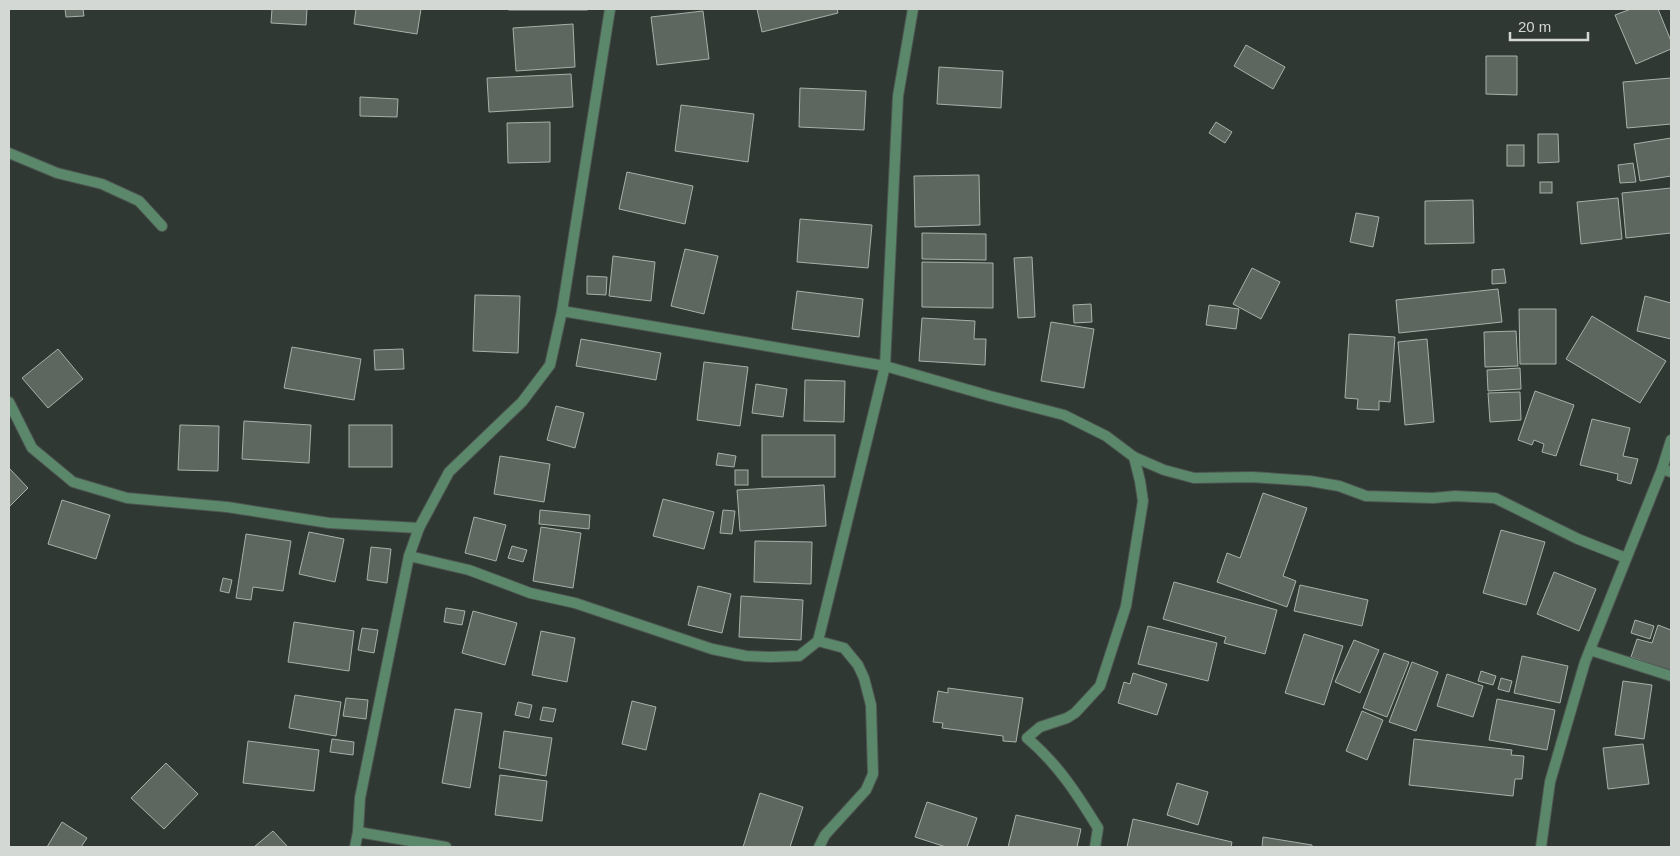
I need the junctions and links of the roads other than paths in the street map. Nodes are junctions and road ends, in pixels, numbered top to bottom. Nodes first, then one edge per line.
1 (610, 9) edge
2 (913, 9) edge
3 (9, 153) edge
4 (162, 226) dead end
5 (562, 311) junction
6 (885, 366) junction
7 (9, 402) edge
8 (1671, 440) edge
9 (1134, 457) junction
10 (1666, 470) edge
11 (419, 528) junction
12 (409, 556) junction
13 (1626, 558) junction
14 (818, 641) junction
15 (1590, 650) junction
16 (1671, 676) edge
17 (358, 832) junction
18 (355, 847) edge
19 (446, 847) edge
20 (819, 847) edge
21 (1095, 847) edge
22 (1541, 847) edge

1 - 5 street
2 - 6 street
3 - 4 street
5 - 6 street
5 - 11 street
6 - 9 street
6 - 14 street
7 - 11 street
8 - 10 street
9 - 13 street
9 - 21 street
10 - 13 street
11 - 12 street
12 - 14 street
12 - 17 street
13 - 15 street
14 - 20 street
15 - 16 street
15 - 22 street
17 - 18 street
17 - 19 street

